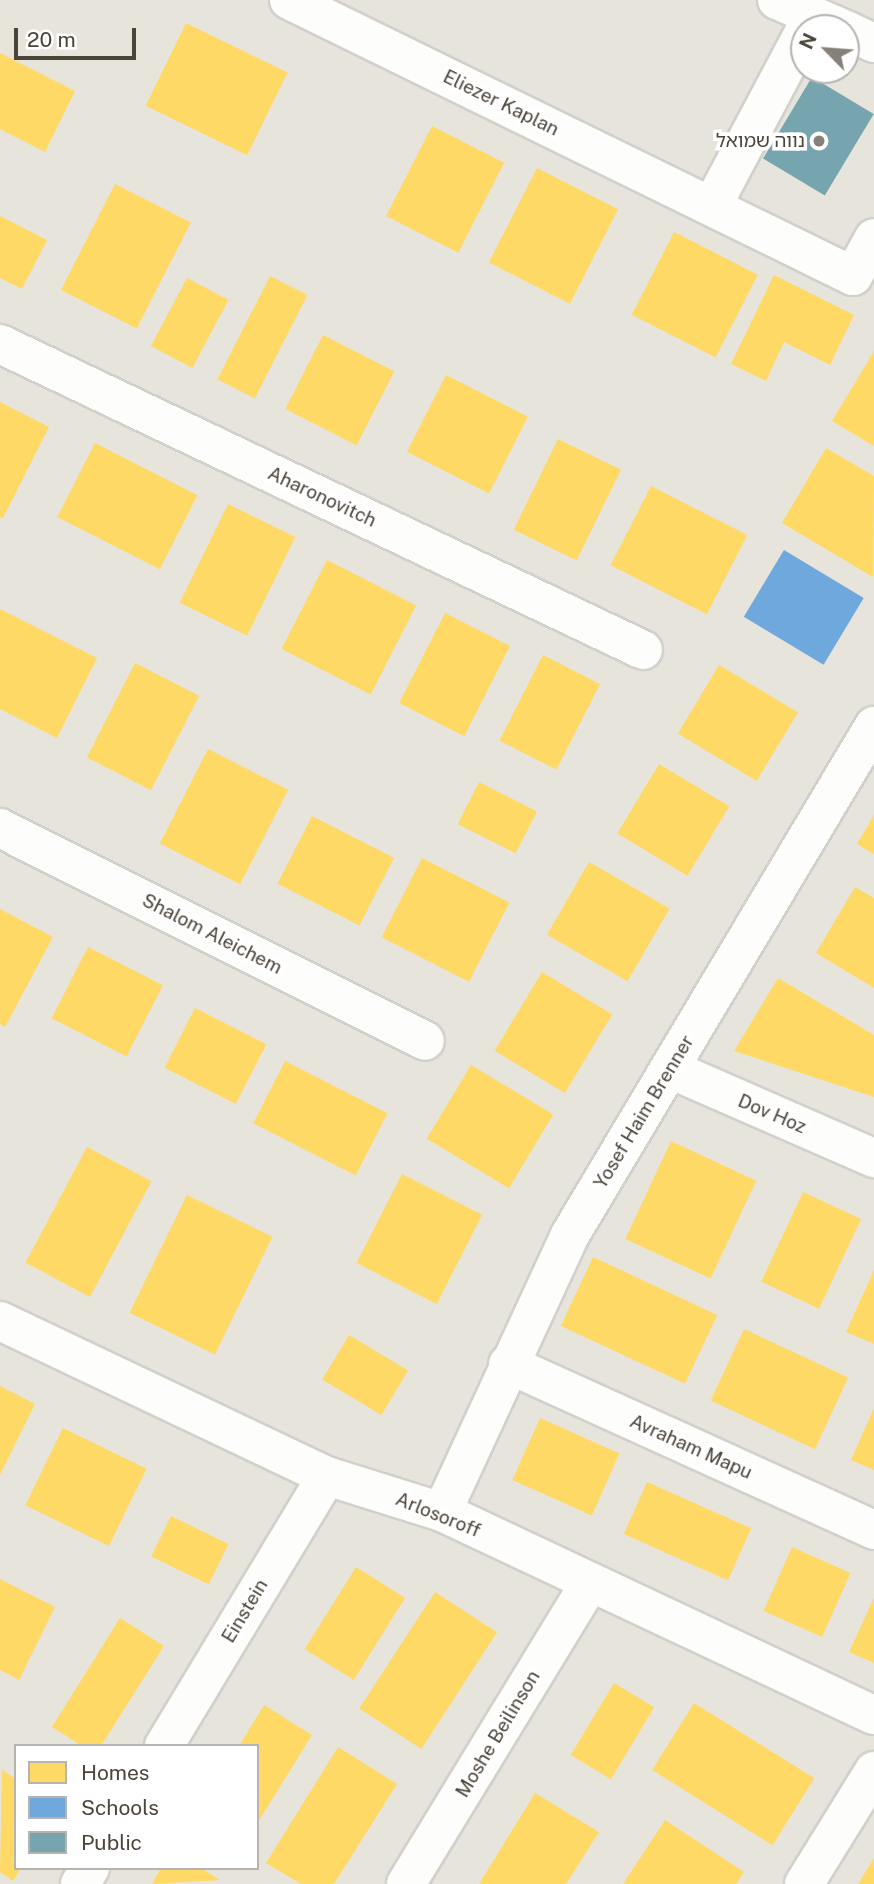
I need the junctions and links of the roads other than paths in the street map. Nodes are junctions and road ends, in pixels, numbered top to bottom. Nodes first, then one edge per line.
1 (289, 0) edge
2 (777, 0) edge
3 (800, 14) edge
4 (790, 79) edge
5 (712, 206) junction
6 (874, 238) edge
7 (0, 344) edge
8 (643, 650) dead end
9 (874, 726) edge
10 (0, 828) edge
11 (425, 1041) dead end
12 (670, 1069) junction
13 (874, 1158) edge
14 (0, 1321) edge
15 (508, 1364) junction
16 (327, 1476) junction
17 (442, 1513) junction
18 (874, 1530) edge
19 (589, 1584) junction
20 (874, 1715) edge
21 (165, 1744) edge
22 (874, 1771) edge
23 (406, 1884) edge
24 (804, 1884) edge

1 - 5 street, Eliezer Kaplan
2 - 3 street
4 - 5 street
5 - 6 street, Eliezer Kaplan
7 - 8 street, Aharonovitch
9 - 12 street, Yosef Haim Brenner
10 - 11 street, Shalom Aleichem
12 - 13 street, Dov Hoz
12 - 15 street, Yosef Haim Brenner
14 - 16 street, Arlosoroff
15 - 17 street, Yosef Haim Brenner
15 - 18 street, Avraham Mapu
16 - 17 street, Arlosoroff
16 - 21 street, Einstein
17 - 19 street, Arlosoroff
19 - 20 street, Arlosoroff
19 - 23 street, Moshe Beilinson
22 - 24 street

